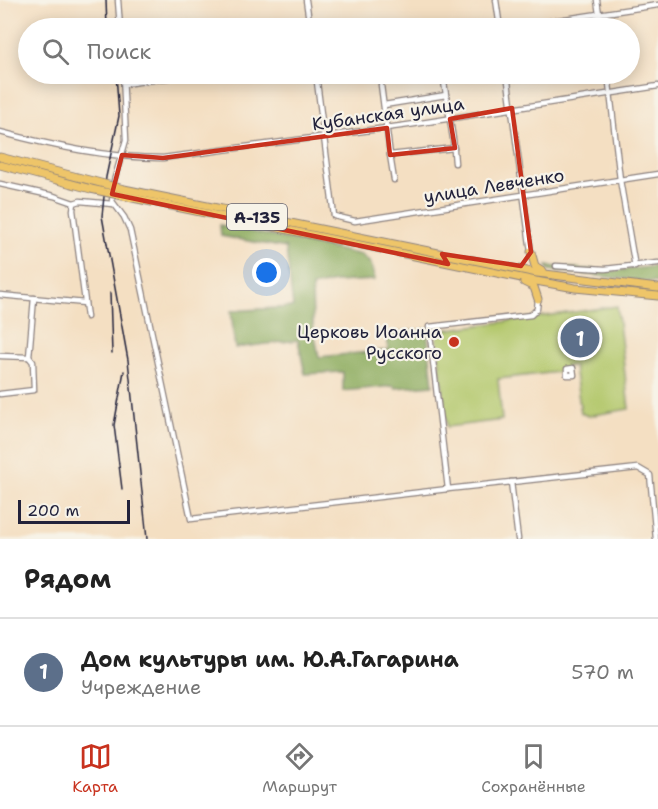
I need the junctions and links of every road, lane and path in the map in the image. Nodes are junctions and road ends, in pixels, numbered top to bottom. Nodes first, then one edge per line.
1 (118, 0) edge
2 (306, 0) edge
3 (496, 0) edge
4 (597, 0) edge
5 (658, 5) edge
6 (599, 14) junction
7 (119, 18) edge
8 (309, 18) edge
9 (499, 18) edge
10 (572, 18) edge
11 (600, 18) edge
12 (124, 84) edge
13 (316, 84) edge
14 (444, 84) edge
15 (508, 84) edge
16 (609, 84) edge
17 (381, 85) dead end
18 (658, 86) edge
19 (610, 93) junction
20 (446, 95) junction
21 (384, 105) junction
22 (512, 108) junction
23 (450, 119) junction
24 (387, 128) junction
25 (0, 132) edge
26 (324, 136) junction
27 (454, 148) junction
28 (122, 155) junction
29 (390, 155) junction
30 (0, 157) edge
31 (455, 163) dead end
32 (0, 165) edge
33 (658, 174) edge
34 (394, 180) dead end
35 (620, 180) junction
36 (0, 184) edge
37 (92, 185) junction
38 (525, 196) junction
39 (74, 203) junction
40 (113, 204) junction
41 (531, 252) junction
42 (449, 260) junction
43 (658, 263) edge
44 (496, 265) junction
45 (556, 266) dead end
46 (635, 267) junction
47 (502, 274) junction
48 (568, 278) junction
49 (575, 288) junction
50 (658, 288) edge
51 (648, 292) junction
52 (0, 295) edge
53 (658, 296) edge
54 (34, 298) junction
55 (538, 299) junction
56 (86, 303) junction
57 (87, 317) dead end
58 (0, 356) edge
59 (29, 357) junction
60 (0, 394) edge
61 (511, 482) junction
62 (448, 489) junction
63 (518, 539) edge
64 (657, 539) edge

1 - 7 street
2 - 8 street
3 - 9 street
4 - 6 street
5 - 6 street
6 - 10 street
6 - 11 street
12 - 28 street
13 - 26 street
14 - 20 street
15 - 22 street
16 - 19 street
17 - 21 street
18 - 19 street, Кубанская улица
19 - 22 street, Кубанская улица
19 - 35 street
20 - 21 street
20 - 23 street
21 - 24 street
22 - 23 street, Кубанская улица
22 - 38 street
23 - 24 street, Кубанская улица
23 - 27 street
24 - 26 street, Кубанская улица
24 - 29 street
25 - 28 street, Кубанская улица
26 - 28 street, Кубанская улица
26 - 38 street, улица Левченко
27 - 29 street
27 - 31 street
28 - 40 street
29 - 34 street
30 - 37 highway, А-135
32 - 37 highway, А-135
33 - 35 street, улица Левченко
35 - 38 street, улица Левченко
35 - 46 street
36 - 39 street
37 - 42 highway, А-135, bridge
38 - 41 street
39 - 40 street
39 - 56 street
40 - 62 street
41 - 44 highway
41 - 48 highway
42 - 44 highway, А-135
42 - 47 highway, А-135
43 - 46 street
44 - 48 highway, А-135
45 - 46 street
47 - 49 highway, А-135
47 - 55 highway
48 - 51 highway, А-135
49 - 51 highway, А-135
49 - 55 highway
50 - 51 highway, А-135
51 - 53 highway, А-135
52 - 54 street
54 - 56 street
54 - 59 street
55 - 62 street
56 - 57 street
58 - 59 street
59 - 60 street
61 - 62 street
61 - 63 street
61 - 64 street

